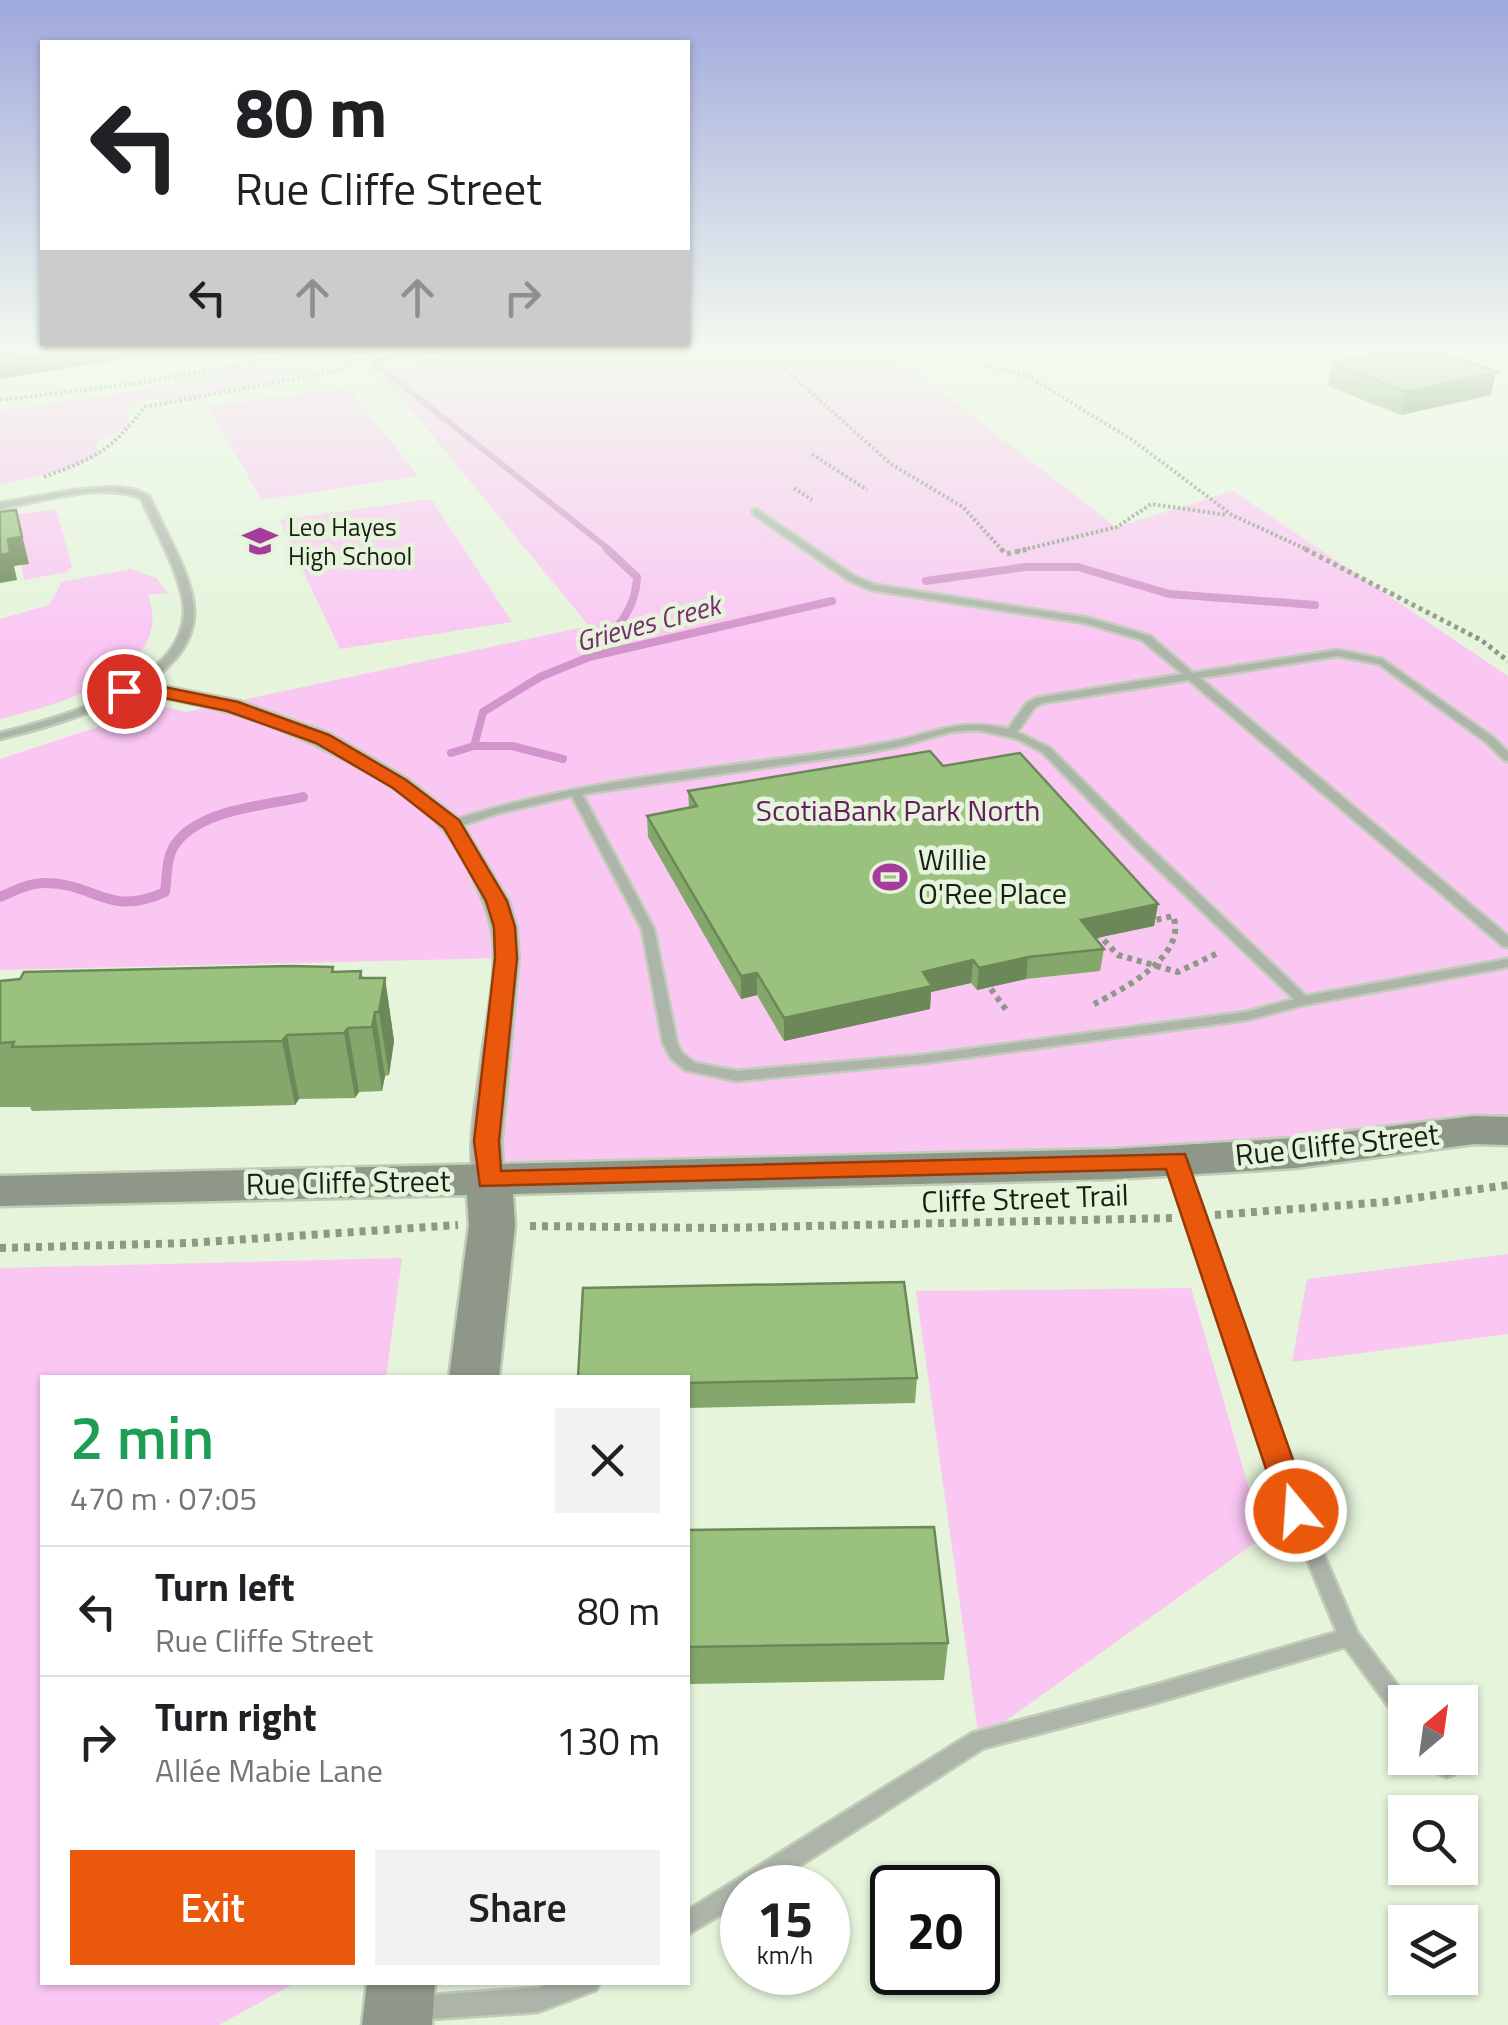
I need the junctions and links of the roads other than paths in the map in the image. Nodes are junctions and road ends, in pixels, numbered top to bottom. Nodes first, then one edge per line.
1 (0, 506) edge
2 (756, 512) dead end
3 (1193, 675) junction
4 (134, 686) junction
5 (1010, 733) junction
6 (0, 736) edge
7 (1508, 758) edge
8 (576, 793) junction
9 (452, 824) junction
10 (1508, 943) edge
11 (1508, 964) edge
12 (1303, 1001) junction
13 (1497, 1126) edge
14 (1176, 1160) junction
15 (489, 1180) junction
16 (0, 1191) edge
17 (474, 1375) edge
18 (1349, 1637) junction
19 (1388, 1689) edge
20 (780, 1865) edge
21 (720, 1903) edge
22 (690, 1922) edge
23 (580, 1985) edge
24 (399, 2006) edge

1 - 4 lane
2 - 3 lane
3 - 5 lane
3 - 7 lane
3 - 10 lane
4 - 6 lane
4 - 9 street
5 - 8 lane
5 - 12 lane
8 - 9 lane
8 - 12 lane
9 - 15 street
11 - 12 lane
13 - 14 main road, Rue Cliffe Street
14 - 15 main road, Rue Cliffe Street
14 - 18 lane
15 - 16 main road, Rue Cliffe Street
15 - 17 main road
18 - 19 lane
18 - 20 lane
21 - 22 lane
23 - 24 lane

